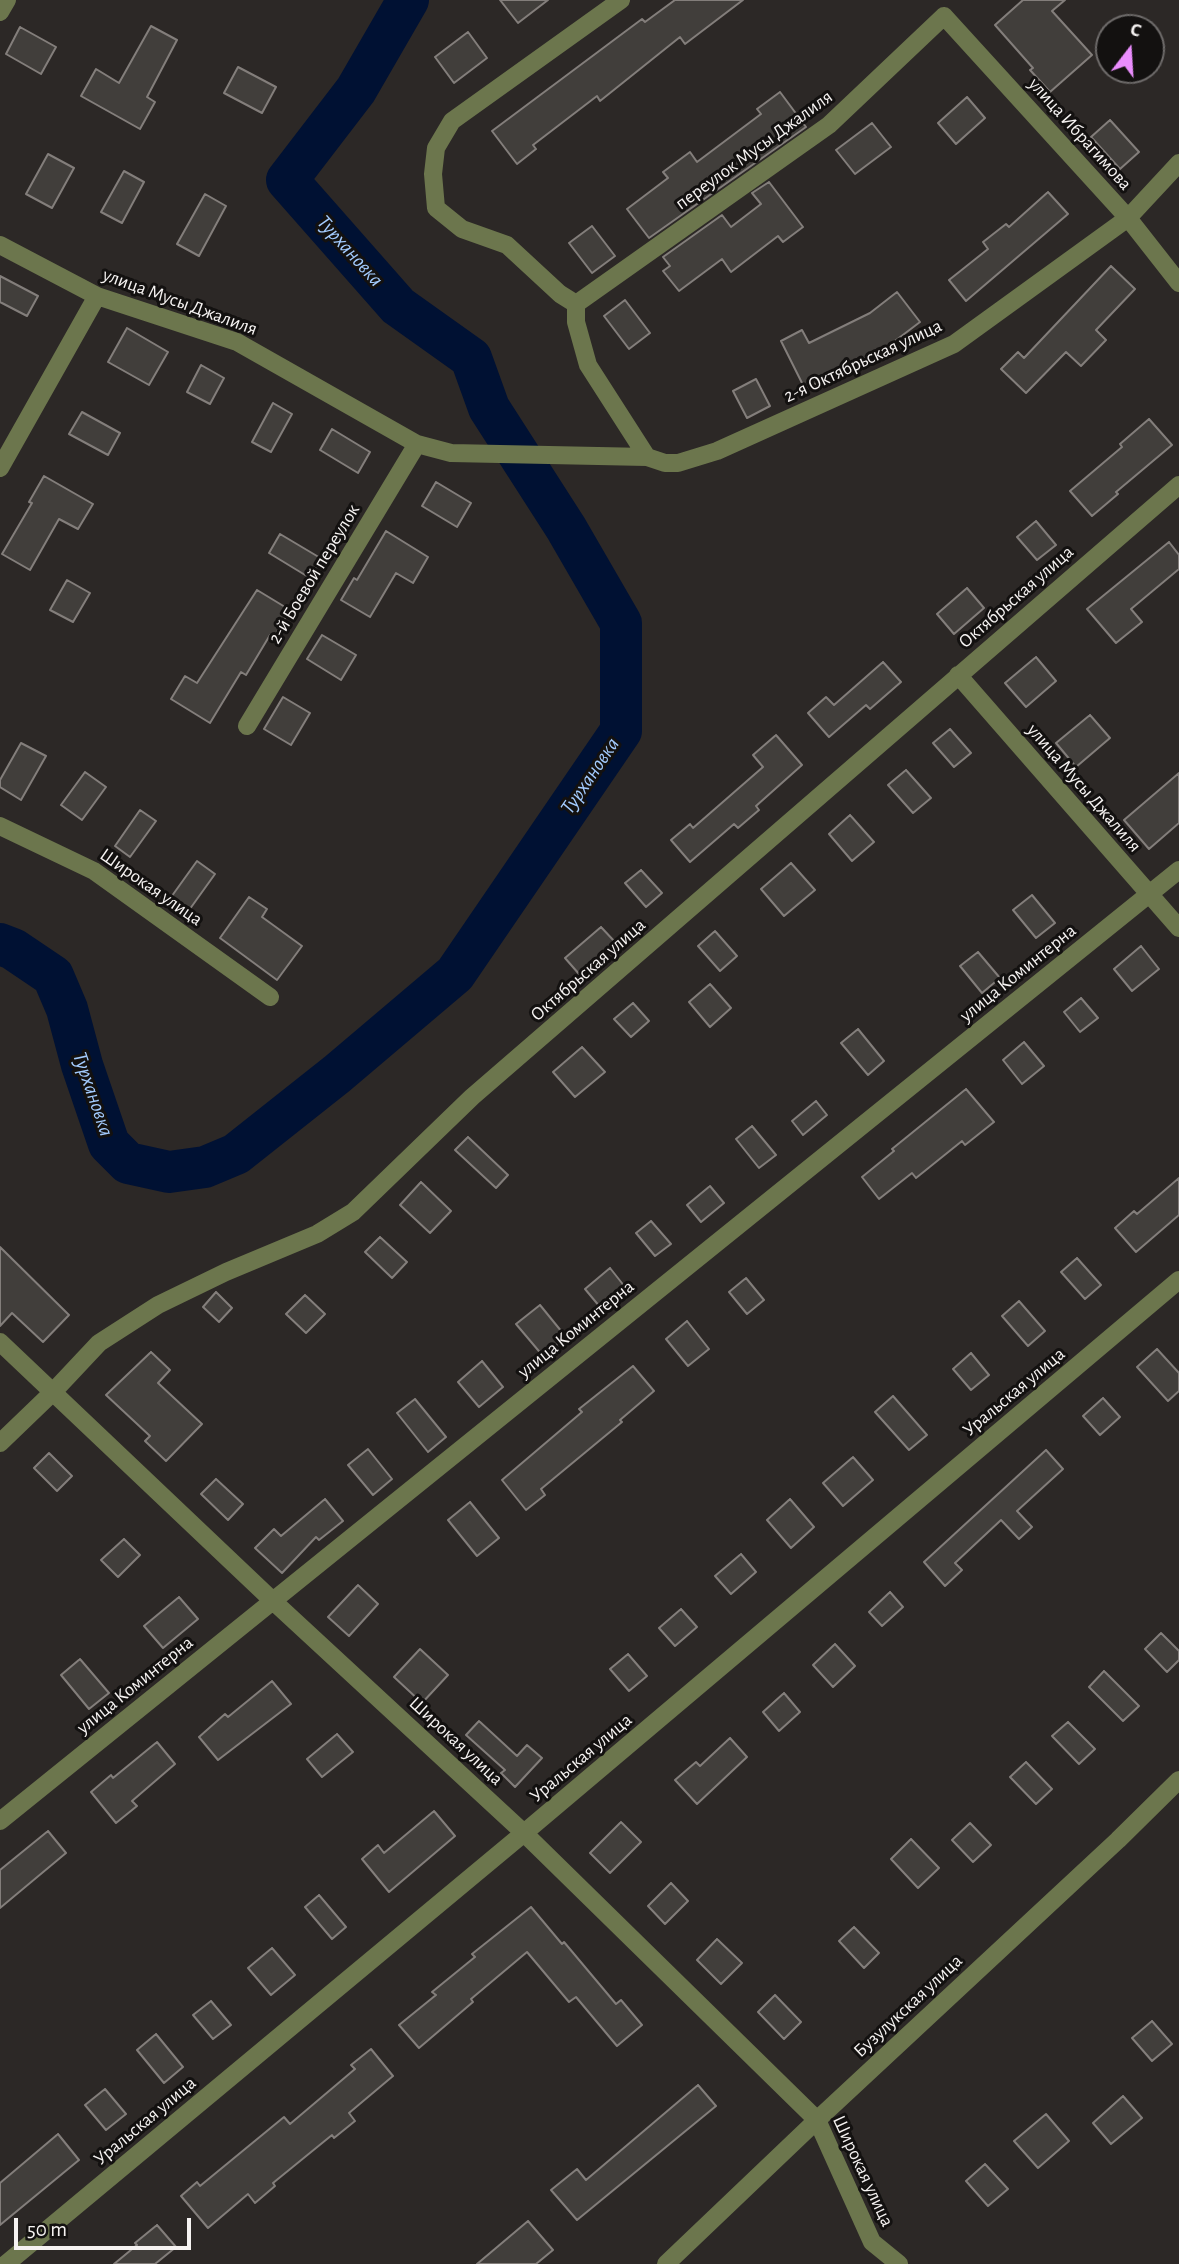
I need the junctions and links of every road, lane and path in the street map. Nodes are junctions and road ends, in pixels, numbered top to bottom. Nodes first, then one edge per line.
1 (6, 0) edge
2 (621, 0) edge
3 (946, 8) edge
4 (0, 12) edge
5 (1179, 163) edge
6 (1128, 218) junction
7 (0, 245) edge
8 (1179, 283) edge
9 (97, 296) junction
10 (576, 304) junction
11 (417, 444) junction
12 (647, 457) junction
13 (678, 463) joint
14 (0, 467) edge
15 (1179, 485) edge
16 (958, 675) junction
17 (247, 726) dead end
18 (0, 826) edge
19 (1179, 870) edge
20 (1149, 894) junction
21 (1179, 928) edge
22 (270, 997) dead end
23 (1179, 1280) edge
24 (0, 1342) edge
25 (54, 1392) junction
26 (0, 1443) edge
27 (273, 1601) junction
28 (1179, 1780) edge
29 (0, 1821) edge
30 (524, 1833) junction
31 (817, 2120) junction
32 (6, 2264) edge
33 (666, 2264) edge
34 (899, 2264) edge

1 - 4 street
2 - 10 street
3 - 6 street, улица Ибрагимова
3 - 10 street, переулок Мусы Джалиля
5 - 6 street, 2-я Октябрьская улица
6 - 8 street, улица Ибрагимова
6 - 13 street, 2-я Октябрьская улица
7 - 9 street, улица Мусы Джалиля
9 - 11 street, улица Мусы Джалиля
9 - 14 street
10 - 12 street
11 - 12 street, улица Мусы Джалиля
11 - 17 street, 2-й Боевой переулок
12 - 13 street, улица Мусы Джалиля
15 - 16 street, Октябрьская улица
16 - 20 street, улица Мусы Джалиля
16 - 25 street, Октябрьская улица
18 - 22 street, Широкая улица
19 - 20 street, улица Коминтерна
20 - 21 street, улица Мусы Джалиля
20 - 27 street, улица Коминтерна
23 - 30 street, Уральская улица
24 - 25 street, Широкая улица
25 - 26 street, Октябрьская улица
25 - 27 street, Широкая улица
27 - 29 street, улица Коминтерна
27 - 30 street, Широкая улица
28 - 31 street, Бузулукская улица
30 - 31 street, Широкая улица
30 - 32 street, Уральская улица
31 - 33 street, Бузулукская улица
31 - 34 street, Широкая улица

